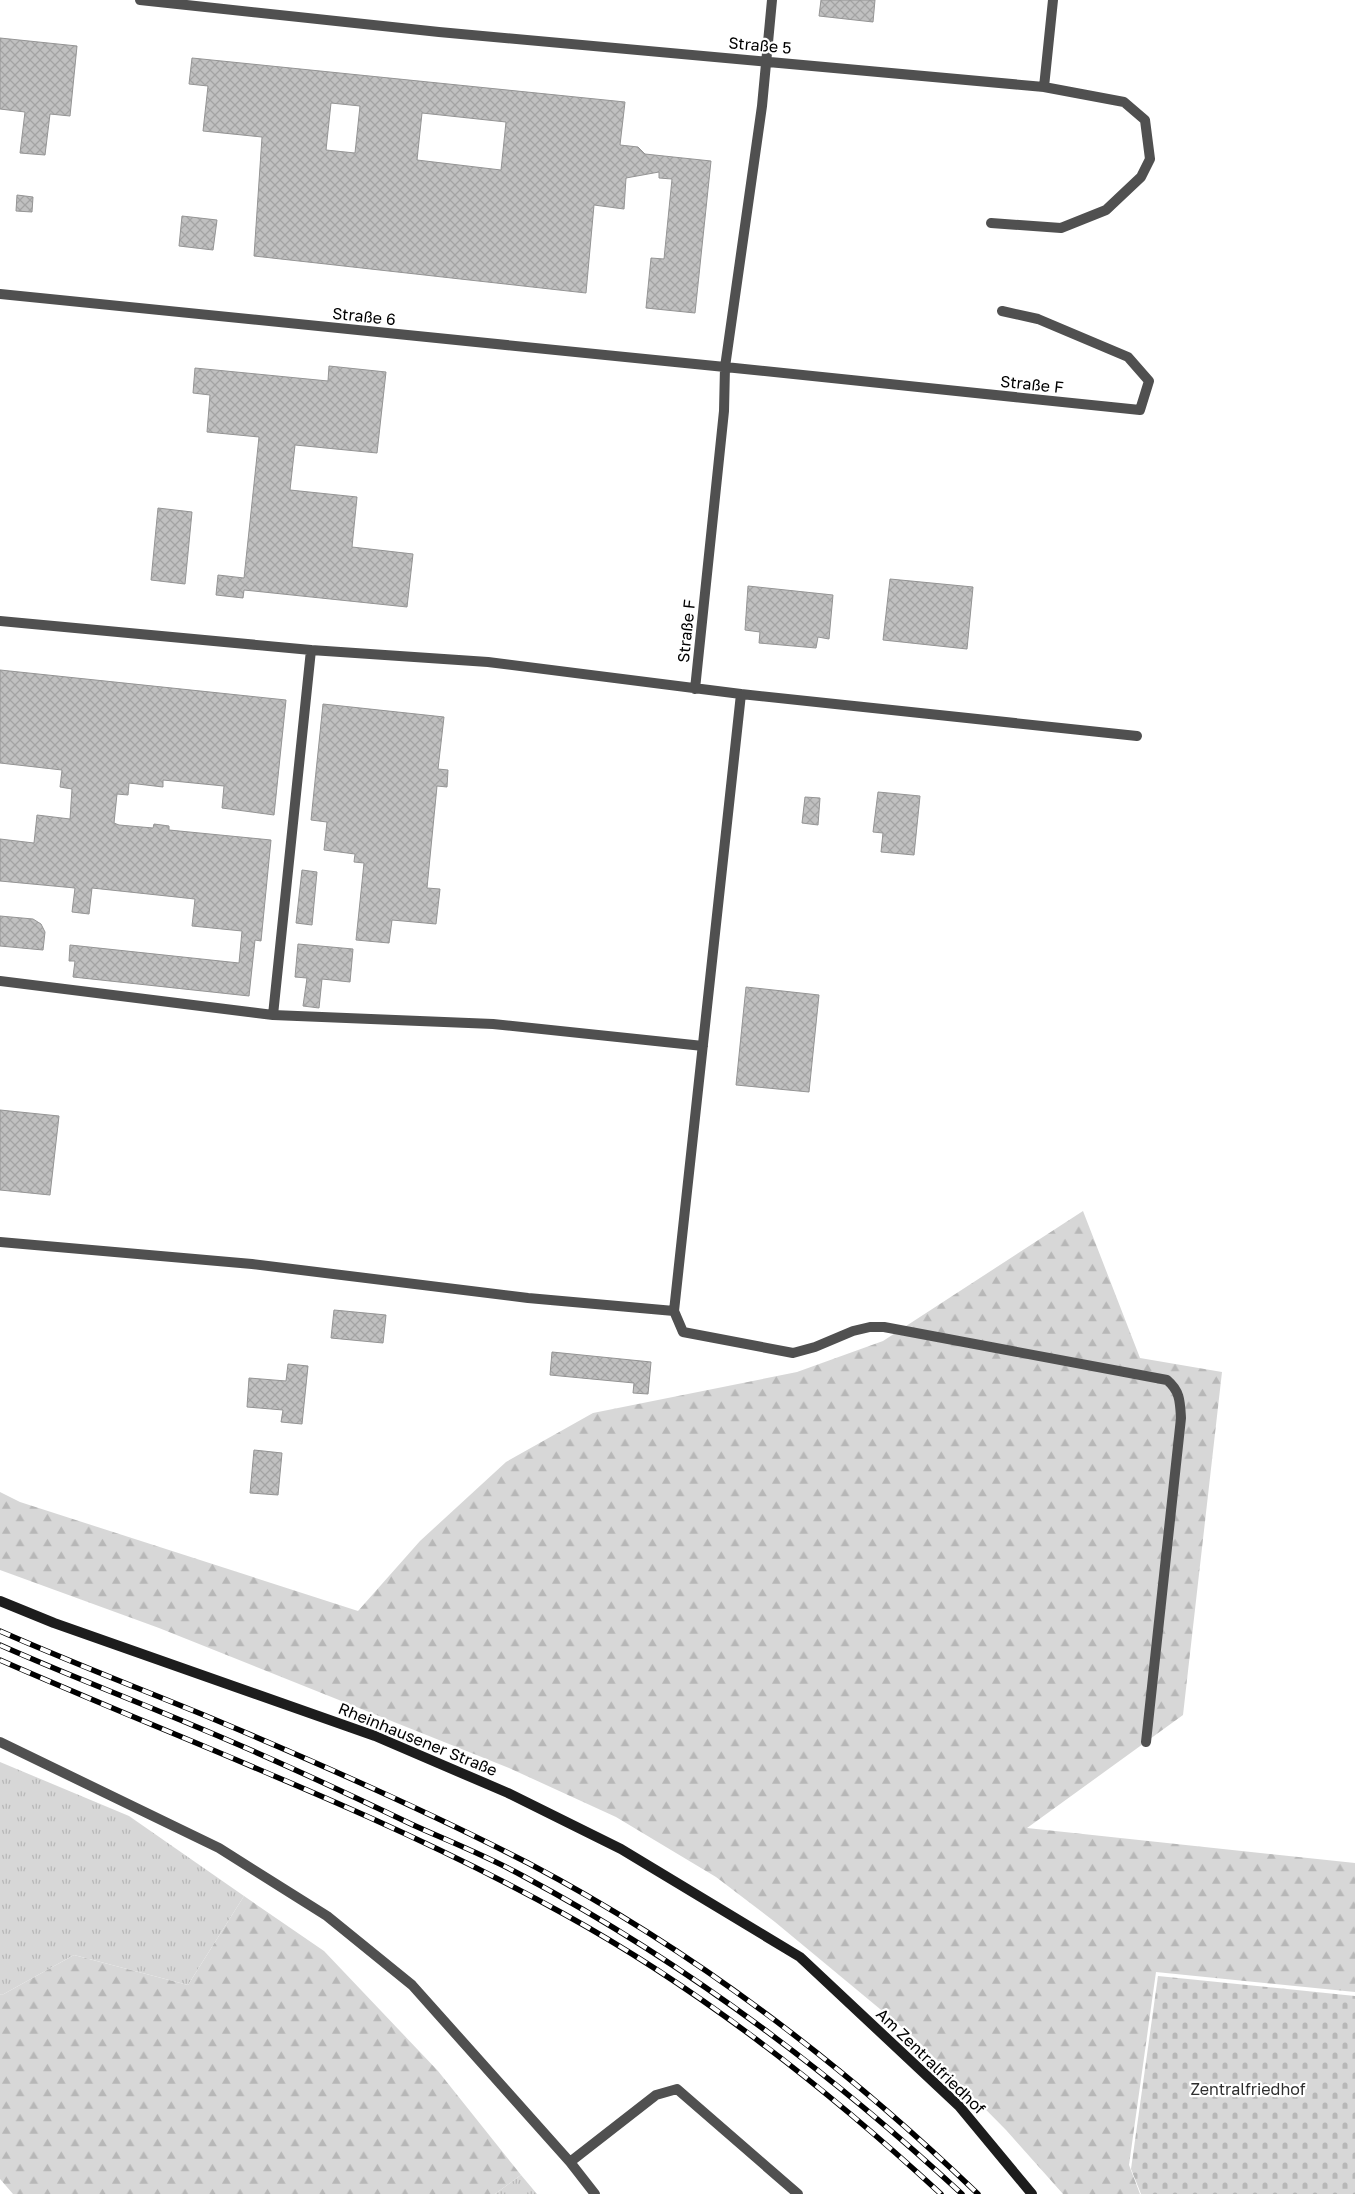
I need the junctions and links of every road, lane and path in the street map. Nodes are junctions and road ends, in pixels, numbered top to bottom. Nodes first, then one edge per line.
1 (140, 0) edge
2 (772, 0) edge
3 (1053, 0) edge
4 (766, 60) junction
5 (1044, 87) junction
6 (991, 223) dead end
7 (0, 294) edge
8 (1002, 311) dead end
9 (725, 367) junction
10 (0, 621) edge
11 (310, 650) junction
12 (695, 689) junction
13 (740, 694) junction
14 (1137, 736) dead end
15 (0, 981) edge
16 (273, 1016) junction
17 (703, 1046) junction
18 (0, 1242) edge
19 (674, 1311) junction
20 (0, 1601) edge
21 (0, 1742) edge
22 (1146, 1742) dead end
23 (800, 1958) joint
24 (570, 2162) junction
25 (595, 2194) edge
26 (798, 2194) edge
27 (1032, 2194) edge

1 - 4 lane, Straße 5
2 - 4 lane, Straße F
3 - 5 lane
4 - 5 lane, Straße 5
4 - 9 lane, Straße F
5 - 6 lane, Straße 5
7 - 9 lane, Straße 6
8 - 9 lane, Straße F
9 - 12 lane, Straße F
10 - 11 lane
11 - 12 lane
11 - 16 lane
12 - 13 lane
13 - 14 lane
13 - 17 lane
15 - 16 lane
16 - 17 lane
17 - 19 lane
18 - 19 lane
19 - 22 lane
20 - 23 street, Rheinhausener Straße
21 - 24 lane
23 - 27 street, Am Zentralfriedhof
24 - 25 lane
24 - 26 lane

